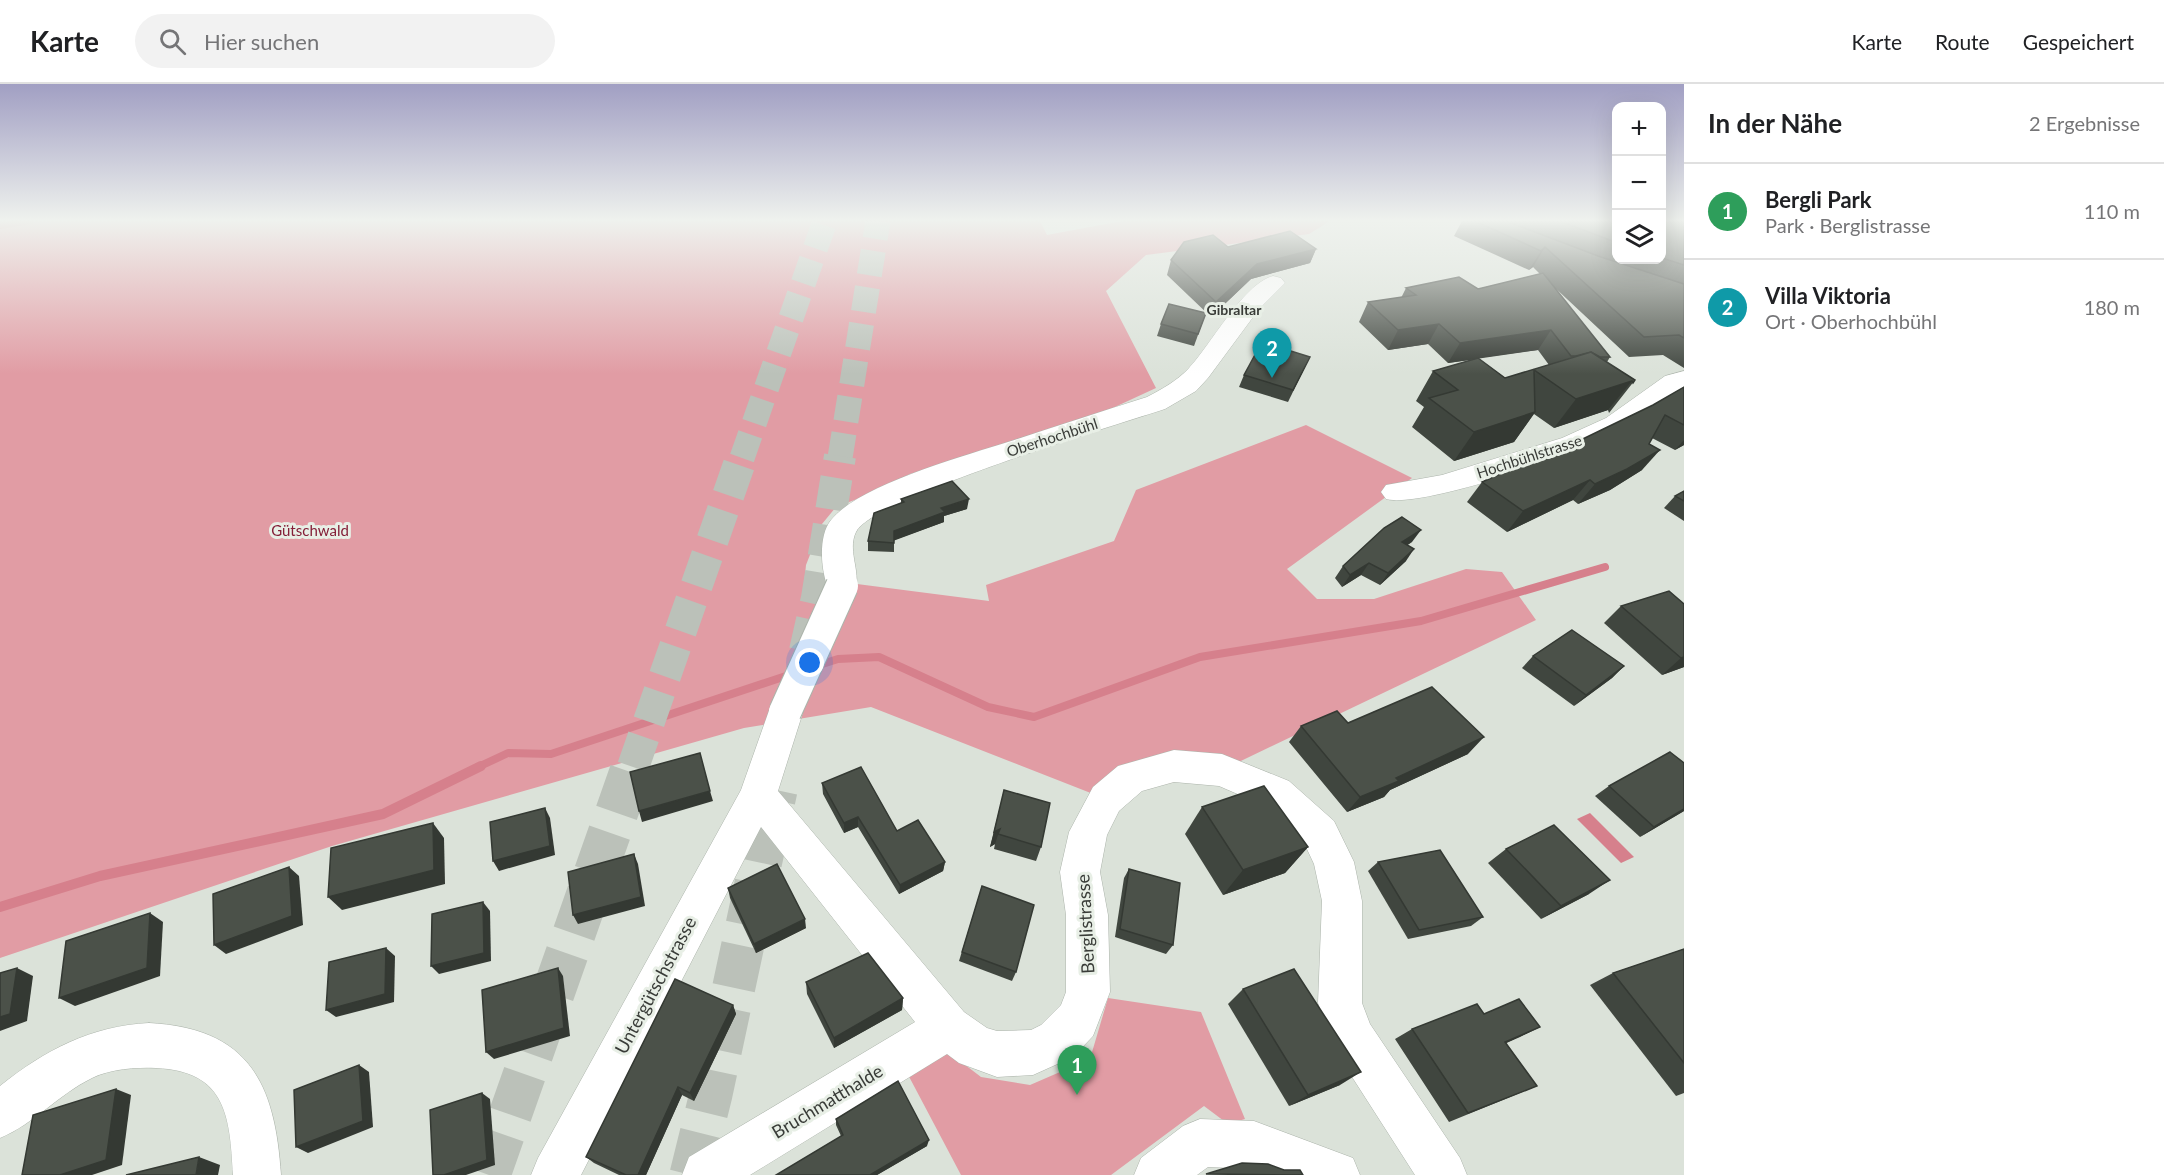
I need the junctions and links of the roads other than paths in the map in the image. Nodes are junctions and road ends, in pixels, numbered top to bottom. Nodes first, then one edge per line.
1 (1273, 283) dead end
2 (1684, 379) edge
3 (1396, 492) dead end
4 (758, 795) junction
5 (948, 1028) junction
6 (0, 1115) edge
7 (706, 1174) edge
8 (257, 1175) edge
9 (555, 1175) edge
10 (1158, 1175) edge
11 (1336, 1175) edge
12 (1443, 1175) edge

1 - 4 street, Oberhochbühl, bridge
2 - 3 street, Hochbühlstrasse
4 - 5 street, Berglistrasse
4 - 9 street, Untergütschstrasse
5 - 7 street, Bruchmatthalde
5 - 12 street, Berglistrasse
6 - 8 street
10 - 11 street

